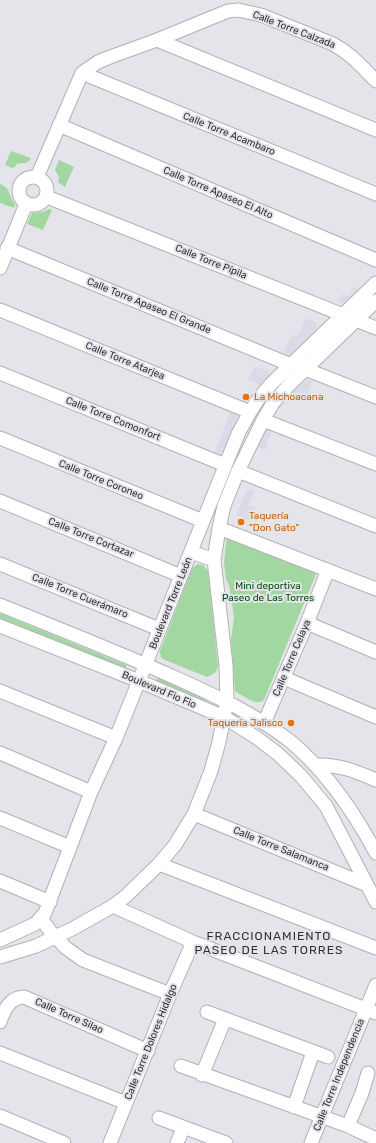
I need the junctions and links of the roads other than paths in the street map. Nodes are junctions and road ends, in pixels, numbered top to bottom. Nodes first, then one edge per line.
1 (157, 40) junction
2 (82, 73) junction
3 (376, 81) edge
4 (60, 125) junction
5 (376, 130) edge
6 (37, 177) junction
7 (376, 194) edge
8 (47, 197) junction
9 (26, 204) junction
10 (7, 248) junction
11 (376, 260) edge
12 (0, 268) edge
13 (376, 283) edge
14 (376, 301) edge
15 (0, 310) edge
16 (343, 314) junction
17 (356, 320) junction
18 (376, 328) edge
19 (291, 364) junction
20 (305, 369) junction
21 (0, 373) edge
22 (376, 397) edge
23 (250, 412) junction
24 (263, 420) junction
25 (0, 438) edge
26 (376, 464) edge
27 (225, 465) junction
28 (238, 471) junction
29 (0, 501) edge
30 (203, 521) junction
31 (376, 526) edge
32 (219, 528) junction
33 (191, 552) junction
34 (214, 560) junction
35 (0, 564) edge
36 (328, 570) junction
37 (182, 576) junction
38 (376, 590) edge
39 (0, 605) edge
40 (307, 623) junction
41 (0, 626) edge
42 (160, 629) junction
43 (376, 652) edge
44 (146, 664) junction
45 (284, 678) junction
46 (139, 682) junction
47 (0, 691) edge
48 (227, 701) junction
49 (376, 717) edge
50 (224, 718) junction
51 (264, 723) junction
52 (116, 738) junction
53 (0, 754) edge
54 (315, 765) junction
55 (376, 780) edge
56 (91, 792) junction
57 (194, 814) junction
58 (0, 818) edge
59 (70, 847) junction
60 (376, 853) edge
61 (159, 864) junction
62 (0, 881) edge
63 (367, 885) junction
64 (50, 902) junction
65 (376, 902) edge
66 (113, 906) junction
67 (41, 918) junction
68 (54, 936) junction
69 (0, 940) edge
70 (193, 942) junction
71 (376, 948) edge
72 (0, 957) edge
73 (376, 985) edge
74 (170, 994) junction
75 (371, 1011) edge
76 (207, 1012) dead end
77 (225, 1019) junction
78 (0, 1022) edge
79 (148, 1051) junction
80 (313, 1052) junction
81 (0, 1053) edge
82 (328, 1057) dead end
83 (181, 1066) dead end
84 (367, 1073) edge
85 (202, 1075) junction
86 (126, 1103) junction
87 (294, 1107) junction
88 (0, 1116) edge
89 (322, 1116) junction
90 (159, 1118) dead end
91 (348, 1126) junction
92 (183, 1128) junction
93 (376, 1139) edge
94 (64, 1143) edge
95 (110, 1143) edge
96 (176, 1143) edge
97 (226, 1143) edge
98 (311, 1143) edge

1 - 2 street, Calle Torre Calzada
1 - 3 street, Calle Torre Calzada
1 - 5 street
2 - 4 street
2 - 7 street, Calle Torre Acambaro
4 - 6 street
4 - 11 street, Calle Torre Apaseo El Alto
6 - 8 street
6 - 9 street
8 - 9 street
8 - 16 street, Calle Torre Pípila
9 - 10 street
10 - 12 street
10 - 19 street, Calle Torre Apaseo El Grande
13 - 16 street, Boulevard Torre León
14 - 17 street
15 - 23 street, Calle Torre Atarjea
16 - 17 street, Calle Torre Pípila
16 - 19 street, Boulevard Torre León
17 - 18 street, Calle Torre Pípila
17 - 20 street
19 - 23 street, Boulevard Torre León
20 - 22 street
20 - 24 street
21 - 27 street, Calle Torre Comonfort
23 - 27 street, Boulevard Torre León
24 - 26 street
24 - 28 street
25 - 30 street, Calle Torre Coroneo
27 - 30 street, Boulevard Torre León
28 - 31 street
28 - 32 street
29 - 37 street, Calle Torre Cortazar
30 - 33 street, Boulevard Torre León
32 - 34 street
32 - 36 street
33 - 34 street
33 - 37 street, Boulevard Torre León
34 - 48 street
35 - 42 street, Calle Torre Cuerámaro
36 - 38 street
36 - 40 street, Calle Torre Celaya
37 - 42 street, Boulevard Torre León
39 - 44 street, Boulevard Fio Fio
40 - 43 street
40 - 45 street, Calle Torre Celaya
41 - 46 street, Boulevard Fio Fio
42 - 44 street, Boulevard Torre León
44 - 46 street, Boulevard Torre León
44 - 48 street, Boulevard Fio Fio
45 - 49 street
45 - 51 street, Calle Torre Celaya
46 - 50 street, Boulevard Fio Fio
46 - 52 street, Boulevard Torre León
47 - 52 street
48 - 50 street
48 - 51 street, Boulevard Fio Fio
50 - 57 street
50 - 63 street, Boulevard Fio Fio
51 - 54 street, Boulevard Fio Fio
52 - 56 street, Boulevard Torre León
53 - 56 street
54 - 55 street
54 - 60 street, Boulevard Fio Fio
56 - 59 street, Boulevard Torre León
57 - 61 street
57 - 63 street, Calle Torre Salamanca
58 - 59 street
59 - 64 street, Boulevard Torre León
61 - 66 street
61 - 71 street
62 - 64 street
63 - 65 street, Boulevard Fio Fio
64 - 67 street, Boulevard Torre León
66 - 68 street
66 - 70 street
67 - 68 street
67 - 69 street, Boulevard Torre León
68 - 72 street
68 - 74 street
70 - 74 street, Calle Torre Dolores Hidalgo
70 - 75 street
73 - 75 street, Calle Torre Independencia
74 - 79 street, Calle Torre Dolores Hidalgo
75 - 89 street, Calle Torre Independencia
76 - 77 street
77 - 80 street
77 - 85 street
78 - 79 street, Calle Torre Silao
79 - 86 street, Calle Torre Dolores Hidalgo
80 - 82 street
80 - 87 street
81 - 86 street
83 - 85 street
84 - 91 street
85 - 87 street
86 - 95 street, Calle Torre Dolores Hidalgo
87 - 89 street
88 - 94 street
89 - 91 street
89 - 98 street, Calle Torre Independencia
90 - 92 street
91 - 93 street
92 - 96 street
92 - 97 street

